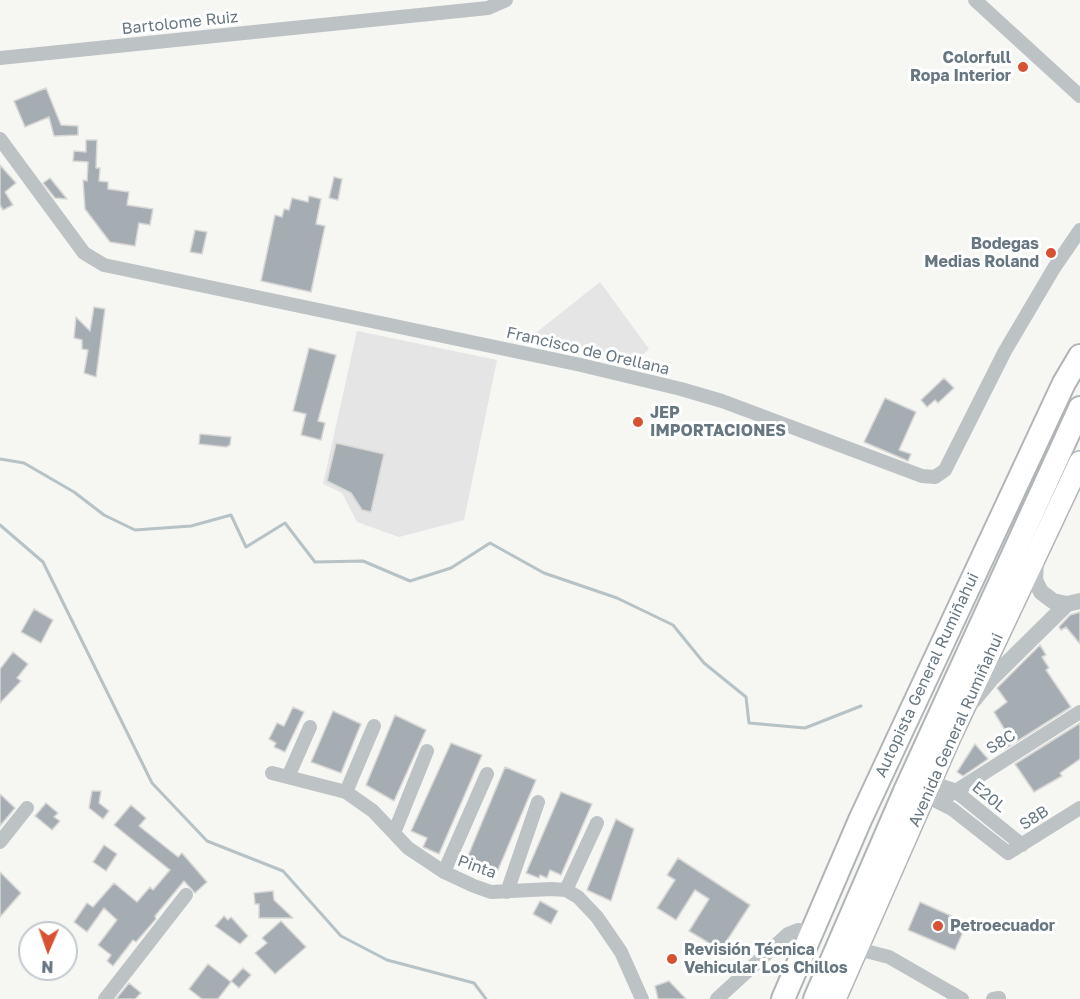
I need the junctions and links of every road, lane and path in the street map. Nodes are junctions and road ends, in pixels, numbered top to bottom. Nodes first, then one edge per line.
1 (506, 0) edge
2 (975, 0) edge
3 (0, 57) edge
4 (1080, 96) edge
5 (0, 139) edge
6 (1080, 230) edge
7 (1080, 356) edge
8 (1080, 408) edge
9 (1080, 462) edge
10 (1038, 552) junction
11 (1073, 603) edge
12 (1080, 712) edge
13 (374, 726) dead end
14 (310, 728) dead end
15 (951, 735) junction
16 (427, 751) dead end
17 (272, 774) dead end
18 (487, 774) dead end
19 (288, 777) junction
20 (954, 790) junction
21 (346, 792) junction
22 (933, 793) junction
23 (537, 802) dead end
24 (27, 808) dead end
25 (1080, 808) edge
26 (597, 823) dead end
27 (394, 833) junction
28 (0, 842) edge
29 (1023, 845) junction
30 (1005, 852) joint
31 (444, 872) junction
32 (566, 890) junction
33 (507, 892) junction
34 (186, 895) dead end
35 (811, 932) junction
36 (858, 949) junction
37 (105, 999) edge
38 (642, 999) edge
39 (717, 999) edge
40 (783, 999) edge
41 (815, 999) edge
42 (835, 999) edge
43 (962, 999) edge

1 - 3 street, Bartolome Ruiz
2 - 4 street
5 - 6 street, Francisco de Orellana
7 - 35 highway, Autopista General Rumiñahui
8 - 41 highway, Autopista General Rumiñahui
9 - 10 main road, Avenida General Rumiñahui
10 - 11 street
10 - 15 main road, Avenida General Rumiñahui
11 - 15 street
12 - 20 street, S8C
13 - 21 street
14 - 19 street
15 - 22 main road, Avenida General Rumiñahui
16 - 27 street
17 - 19 street, Pinta
18 - 31 street
19 - 21 street, Pinta
20 - 22 street, E20L
20 - 22 street, S8C
20 - 29 street, E20L
21 - 27 street, Pinta
22 - 30 street, E20L
22 - 36 main road, Avenida General Rumiñahui
23 - 33 street
24 - 28 street
25 - 29 street, S8B
26 - 32 street
27 - 31 street, Pinta
29 - 30 street, S8B
31 - 33 street, Pinta
32 - 33 street, Pinta
32 - 38 street
34 - 37 street
35 - 39 street
35 - 40 highway, Autopista General Rumiñahui
36 - 42 main road, Avenida General Rumiñahui
36 - 43 street

